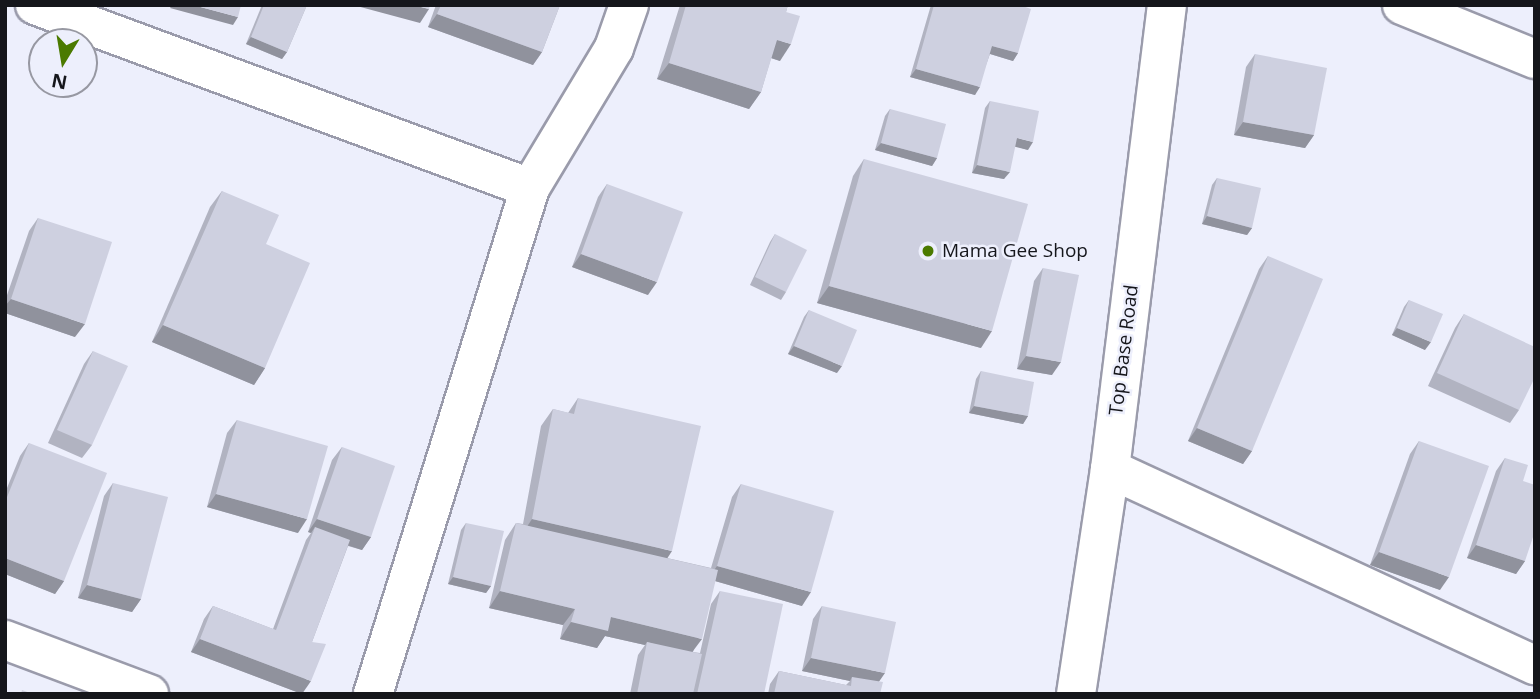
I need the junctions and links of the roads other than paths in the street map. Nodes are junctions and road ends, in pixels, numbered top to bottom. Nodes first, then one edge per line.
1 (35, 5) edge
2 (629, 5) edge
3 (1167, 5) edge
4 (1402, 5) edge
5 (1535, 59) edge
6 (530, 188) junction
7 (1110, 469) junction
8 (5, 640) edge
9 (1535, 664) edge
10 (149, 694) edge
11 (373, 694) edge
12 (1076, 694) edge

1 - 6 street
2 - 6 street
3 - 7 street, Top Base Road
4 - 5 street
6 - 11 street
7 - 9 street
7 - 12 street, Top Base Road
8 - 10 street

